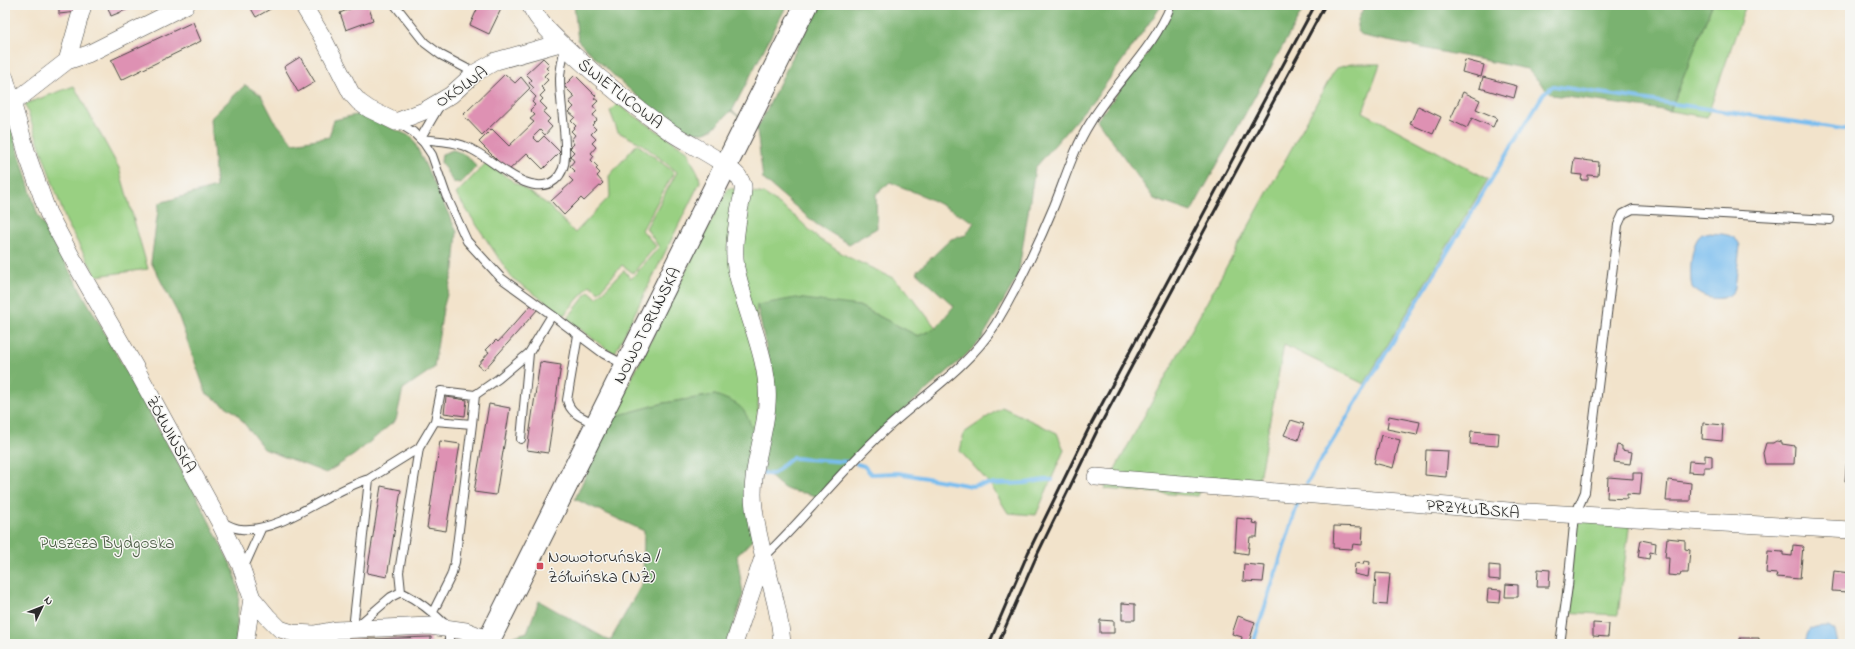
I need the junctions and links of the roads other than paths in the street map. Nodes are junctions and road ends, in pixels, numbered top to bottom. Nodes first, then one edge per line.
1 (83, 5) edge
2 (186, 5) edge
3 (303, 5) edge
4 (396, 5) edge
5 (530, 5) edge
6 (806, 5) edge
7 (1171, 5) edge
8 (562, 44) junction
9 (67, 61) junction
10 (474, 73) junction
11 (5, 78) edge
12 (442, 100) junction
13 (13, 103) junction
14 (396, 122) junction
15 (420, 139) junction
16 (726, 166) junction
17 (1830, 220) dead end
18 (552, 315) junction
19 (578, 335) junction
20 (529, 352) junction
21 (626, 366) junction
22 (475, 395) junction
23 (435, 421) junction
24 (472, 424) junction
25 (596, 424) junction
26 (521, 439) dead end
27 (419, 448) junction
28 (1096, 476) dead end
29 (369, 478) junction
30 (1575, 515) junction
31 (219, 521) junction
32 (261, 529) junction
33 (1850, 530) edge
34 (763, 558) junction
35 (242, 569) junction
36 (401, 592) junction
37 (252, 598) junction
38 (433, 612) junction
39 (339, 635) edge
40 (449, 636) edge
41 (306, 639) edge
42 (488, 642) edge
43 (246, 644) edge
44 (734, 644) edge
45 (782, 644) edge
46 (1560, 644) edge

1 - 9 street
2 - 9 street
3 - 14 street
4 - 10 lane
5 - 8 street, ŚWIETLICOWA
6 - 16 main road, NOWOTORUŃSKA
7 - 34 lane
8 - 10 street, OKÓLNA
8 - 15 lane
8 - 16 street, ŚWIETLICOWA
9 - 13 street
10 - 12 street, OKÓLNA
11 - 13 street, ŻÓŁWIŃSKA
12 - 14 street, OKÓLNA
12 - 15 lane
13 - 31 street, ŻÓŁWIŃSKA
14 - 15 lane
15 - 18 lane
16 - 21 main road, NOWOTORUŃSKA
16 - 34 street, ŚWIETLICOWA
17 - 30 lane
18 - 19 lane
18 - 20 lane
19 - 21 lane
19 - 25 lane
20 - 22 lane
20 - 26 lane
21 - 25 main road, NOWOTORUŃSKA
22 - 23 lane
22 - 24 lane
23 - 24 lane
23 - 27 lane
24 - 38 lane
25 - 42 main road, NOWOTORUŃSKA
27 - 29 lane
27 - 36 lane
28 - 30 street, PRZYŁUBSKA
29 - 32 lane
29 - 39 lane
30 - 33 street, PRZYŁUBSKA
30 - 46 lane
31 - 32 lane
31 - 35 street, ŻÓŁWIŃSKA
32 - 35 lane
34 - 44 street
34 - 45 street, ŚWIETLICOWA
35 - 37 street, ŻÓŁWIŃSKA
36 - 38 lane
36 - 39 lane
37 - 41 street, ŻÓŁWIŃSKA
37 - 43 street
38 - 40 lane
39 - 40 street, ŻÓŁWIŃSKA
39 - 41 street, ŻÓŁWIŃSKA
40 - 42 street, ŻÓŁWIŃSKA

